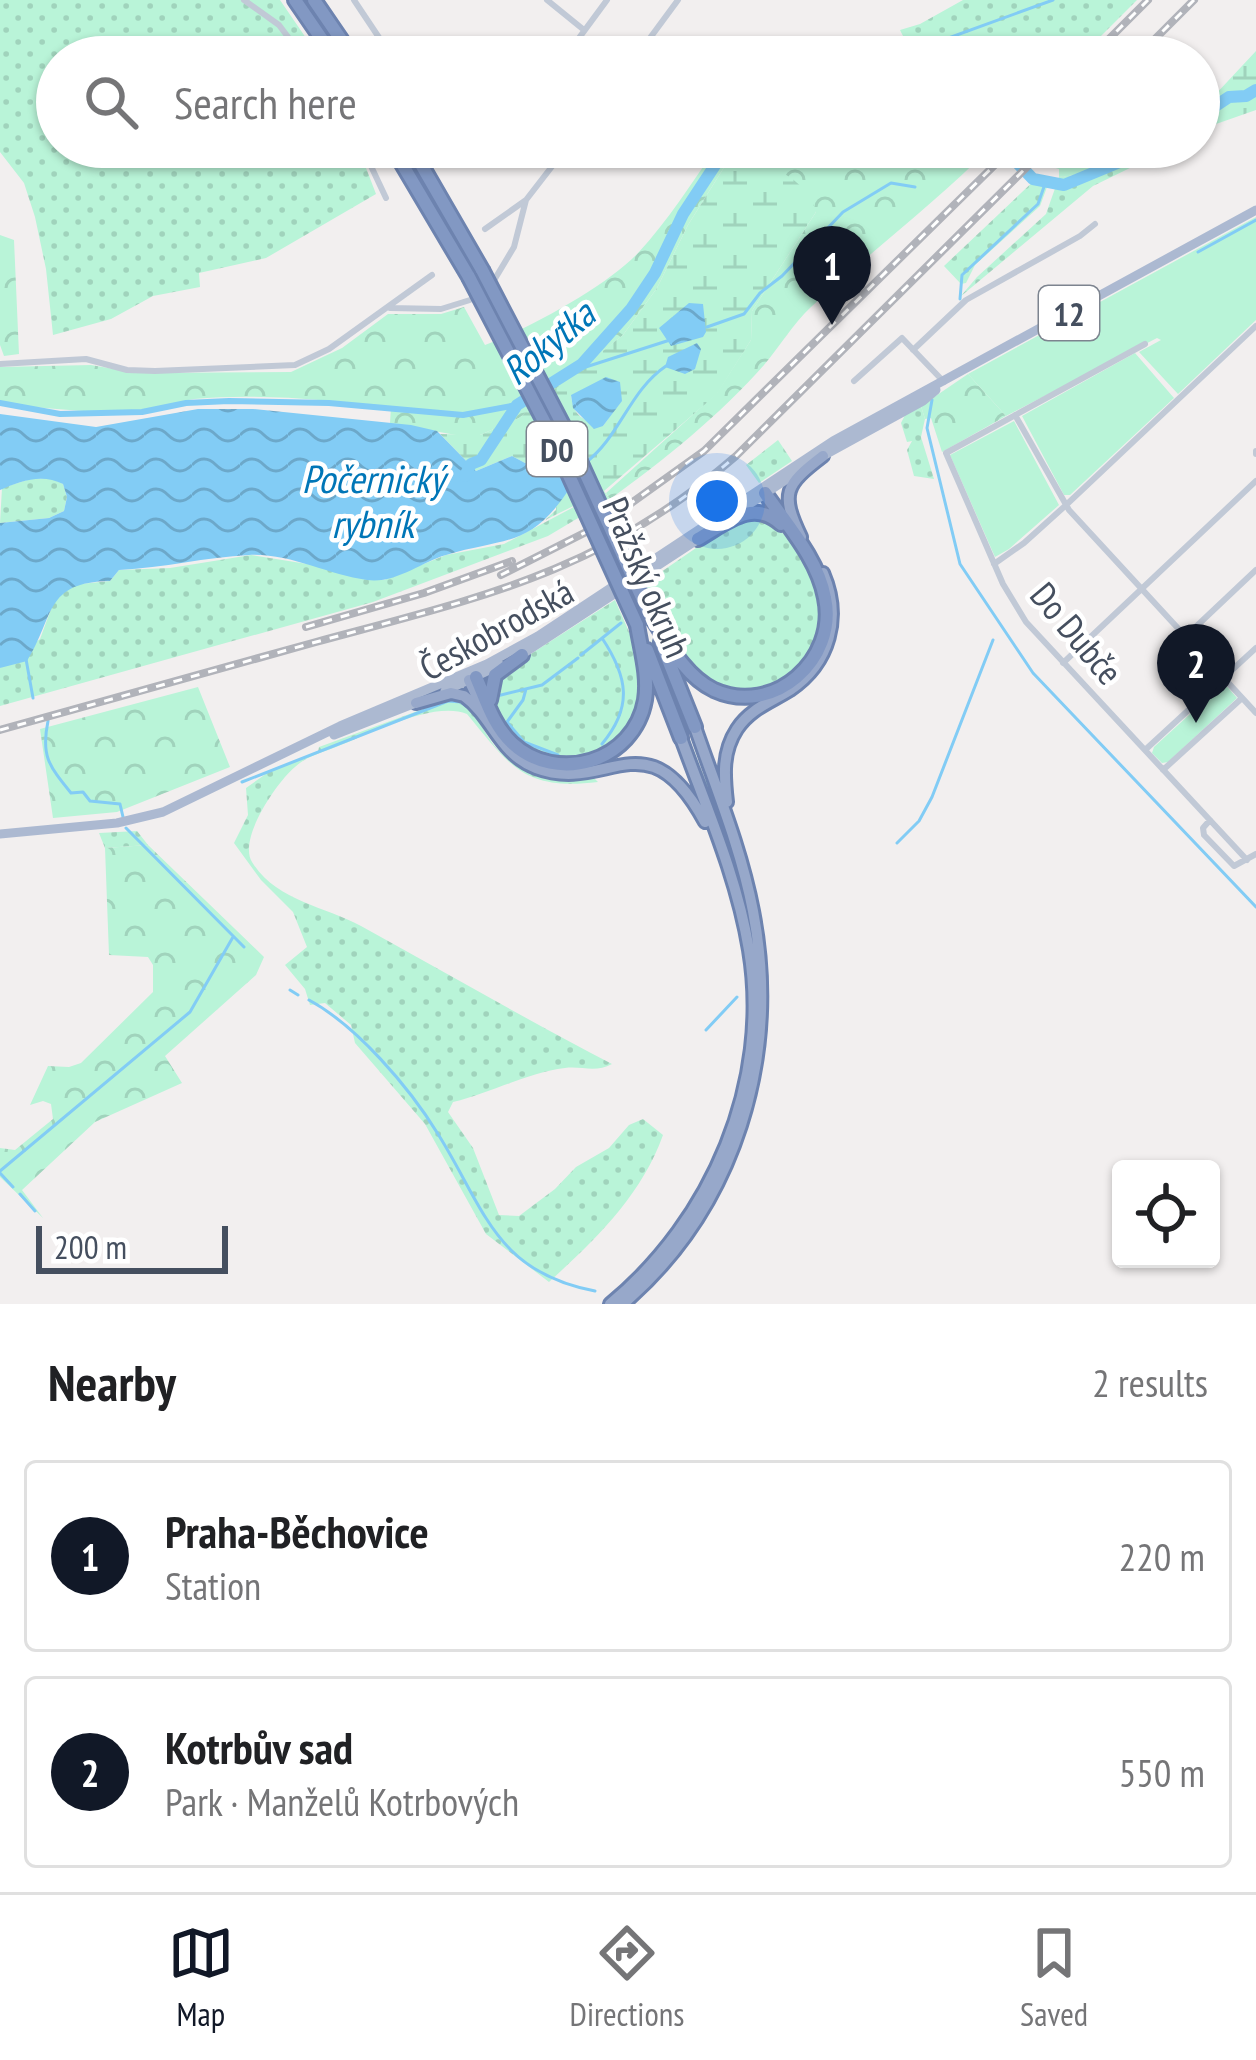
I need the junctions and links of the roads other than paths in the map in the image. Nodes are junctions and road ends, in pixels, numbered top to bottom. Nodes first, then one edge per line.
1 (244, 0) edge
2 (295, 0) edge
3 (314, 0) edge
4 (355, 0) edge
5 (547, 0) edge
6 (607, 0) edge
7 (677, 0) edge
8 (584, 30) junction
9 (287, 36) edge
10 (320, 36) edge
11 (339, 36) edge
12 (378, 36) edge
13 (580, 36) edge
14 (651, 36) edge
15 (372, 168) edge
16 (406, 168) edge
17 (422, 168) edge
18 (551, 168) edge
19 (386, 198) dead end
20 (526, 200) junction
21 (510, 210) junction
22 (1256, 210) edge
23 (521, 217) junction
24 (1095, 224) dead end
25 (485, 230) dead end
26 (475, 273) junction
27 (432, 274) dead end
28 (493, 282) dead end
29 (470, 300) dead end
30 (386, 308) junction
31 (1256, 326) edge
32 (1145, 344) dead end
33 (913, 350) junction
34 (0, 364) edge
35 (854, 381) dead end
36 (944, 382) junction
37 (1016, 415) junction
38 (823, 456) junction
39 (1256, 482) edge
40 (765, 488) junction
41 (1065, 506) junction
42 (698, 539) junction
43 (802, 539) junction
44 (994, 564) junction
45 (815, 569) junction
46 (1256, 570) edge
47 (1142, 590) junction
48 (653, 620) junction
49 (638, 630) junction
50 (1185, 637) junction
51 (1256, 649) edge
52 (521, 655) junction
53 (1063, 663) junction
54 (471, 675) junction
55 (1223, 679) junction
56 (1242, 698) junction
57 (416, 703) junction
58 (1256, 713) edge
59 (695, 727) joint
60 (500, 736) junction
61 (681, 738) joint
62 (303, 744) junction
63 (1145, 750) junction
64 (1163, 770) junction
65 (1210, 820) junction
66 (731, 829) junction
67 (0, 834) edge
68 (722, 852) junction
69 (1256, 854) edge
70 (1247, 860) junction
71 (730, 1145) junction
72 (724, 1161) junction
73 (610, 1304) edge
74 (623, 1304) edge

1 - 9 street
2 - 10 highway
3 - 11 highway
4 - 12 street
5 - 8 street
6 - 8 street
7 - 14 street
8 - 13 street
15 - 19 street
16 - 26 highway, Pražský okruh / D0
17 - 26 highway, Pražský okruh / D0
18 - 20 street
20 - 21 street
20 - 23 street
21 - 23 street
21 - 25 street
22 - 36 main road, Českobrodská / 12
23 - 28 street
24 - 33 street
26 - 48 highway, Pražský okruh / D0, bridge
26 - 49 highway, Pražský okruh / D0, bridge
27 - 30 street
29 - 30 street
30 - 34 street
31 - 41 street
32 - 37 street
33 - 35 street
33 - 36 street
36 - 38 main road, Českobrodská
36 - 40 main road, Českobrodská / 12
37 - 41 street
37 - 44 street, Do Dubče
38 - 40 main road, Českobrodská
38 - 43 highway
39 - 47 street
40 - 42 main road, Českobrodská
40 - 43 highway
40 - 45 highway
40 - 54 main road, Českobrodská / 12
41 - 44 street
41 - 47 street
42 - 45 highway
42 - 52 main road, Českobrodská
43 - 66 highway
44 - 53 street, Do Dubče
45 - 48 highway
46 - 50 street
47 - 50 street
47 - 53 street
48 - 59 highway, Pražský okruh / D0
49 - 60 highway
49 - 61 highway, Pražský okruh / D0
50 - 55 street
51 - 55 street
52 - 54 main road, Českobrodská / 12
52 - 60 highway
53 - 63 street, Do Dubče
54 - 57 main road, Českobrodská / 12
54 - 60 highway
54 - 62 main road, Českobrodská / 12
55 - 56 street
55 - 63 street
56 - 58 street
56 - 64 street
57 - 60 highway
57 - 62 main road, Českobrodská / 12
59 - 66 highway, Pražský okruh / D0
60 - 68 highway
61 - 68 highway, Pražský okruh / D0
62 - 67 main road, Českobrodská / 12
63 - 64 street, Do Dubče
64 - 65 street, Do Dubče
65 - 70 street, Do Dubče
65 - 70 street, Do Dubče
66 - 71 highway
68 - 71 highway
69 - 70 street
71 - 72 highway
72 - 73 highway
72 - 74 highway

